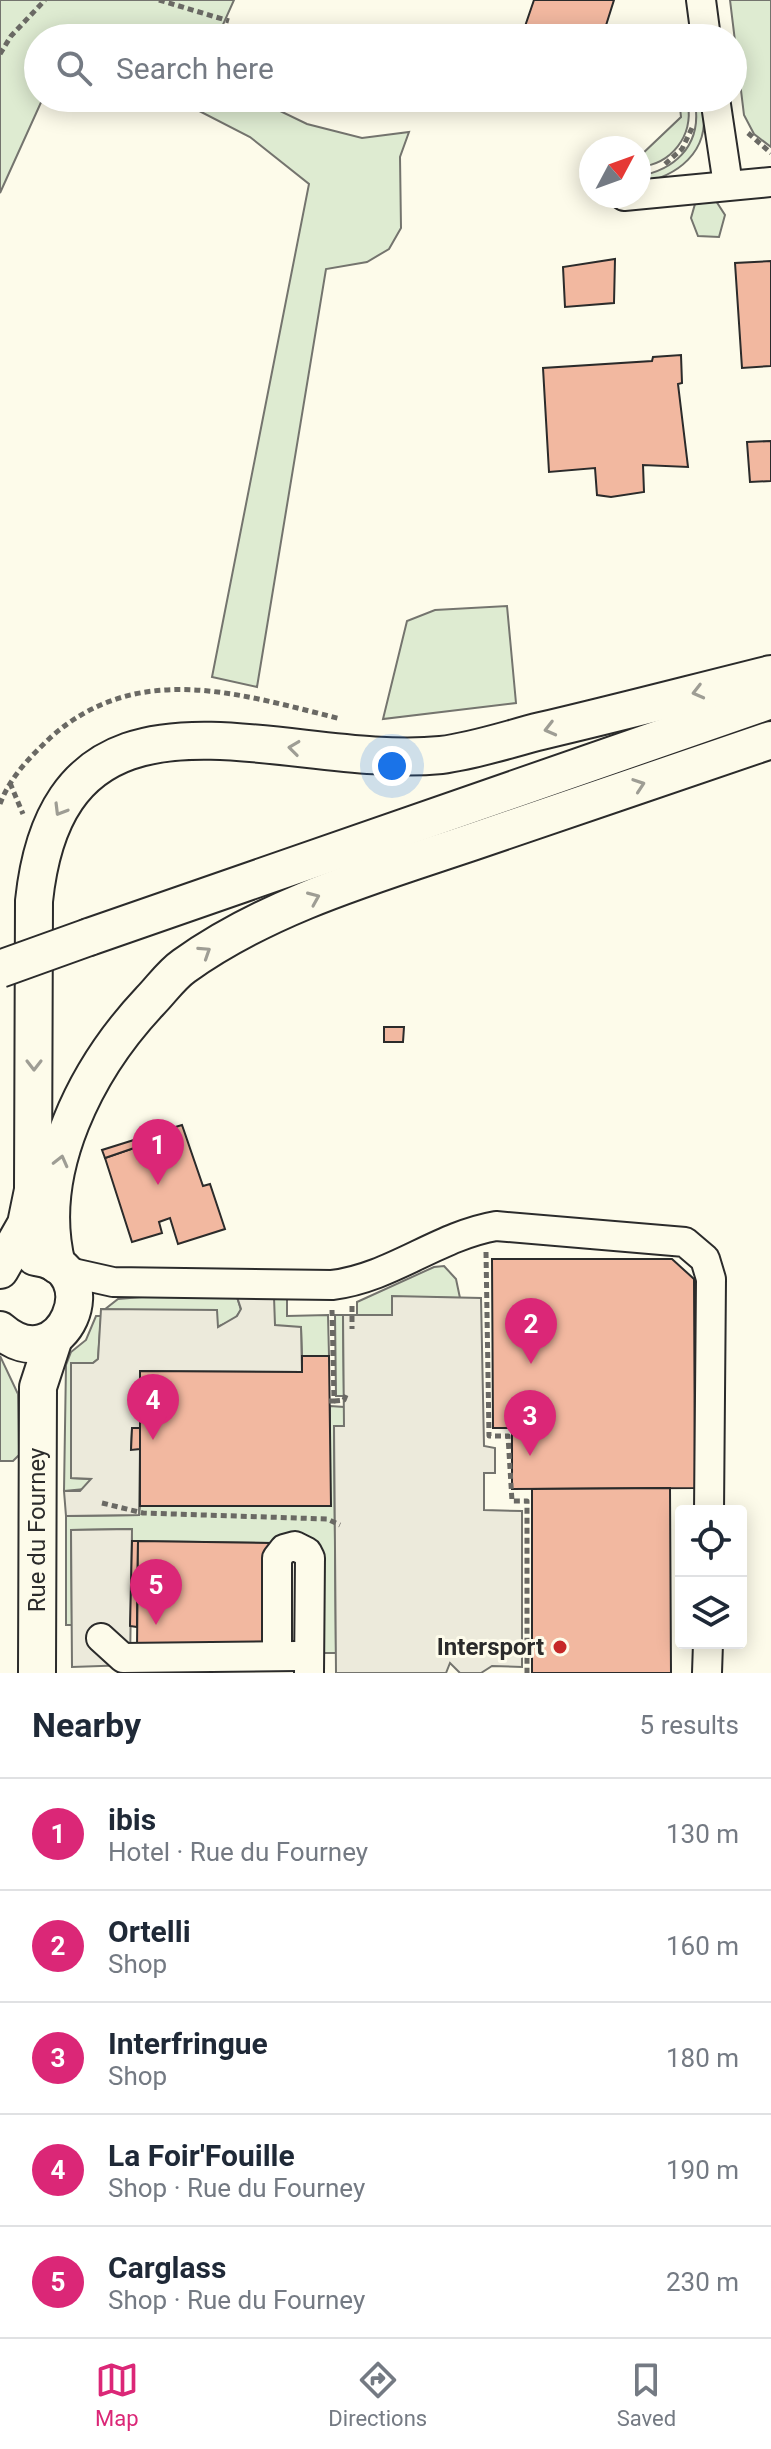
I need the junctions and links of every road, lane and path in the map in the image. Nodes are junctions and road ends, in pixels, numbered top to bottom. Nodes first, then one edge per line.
1 (42, 0) edge
2 (159, 0) edge
3 (701, 0) edge
4 (229, 21) dead end
5 (704, 24) edge
6 (0, 54) edge
7 (701, 112) edge
8 (706, 112) edge
9 (660, 167) dead end
10 (771, 182) edge
11 (728, 185) junction
12 (651, 194) edge
13 (771, 674) edge
14 (771, 700) edge
15 (771, 740) edge
16 (0, 804) edge
17 (29, 828) dead end
18 (0, 969) edge
19 (470, 1231) junction
20 (2, 1268) edge
21 (61, 1268) junction
22 (113, 1282) junction
23 (332, 1285) junction
24 (64, 1326) junction
25 (8, 1336) edge
26 (38, 1387) junction
27 (346, 1395) dead end
28 (102, 1503) dead end
29 (709, 1505) edge
30 (340, 1525) dead end
31 (101, 1638) dead end
32 (708, 1649) edge
33 (269, 1662) edge
34 (309, 1665) edge
35 (37, 1673) edge
36 (527, 1673) edge
37 (707, 1673) edge

1 - 6 path
2 - 4 path
3 - 5 street
7 - 9 path
8 - 11 street
10 - 11 street
11 - 12 street
13 -> 20 main road
14 - 18 main road, bridge
21 -> 15 main road
16 - 17 path
19 - 23 street
19 - 29 street
19 - 36 path
20 - 21 main road
21 - 22 street
21 - 24 main road
22 - 23 street
22 - 24 street
23 - 27 path
24 - 25 main road
24 - 26 main road, Rue du Fourney
25 - 26 main road, Rue du Fourney
26 - 35 main road, Rue du Fourney
28 - 30 path
31 - 33 street
32 - 37 street
33 - 34 street
33 - 34 street

